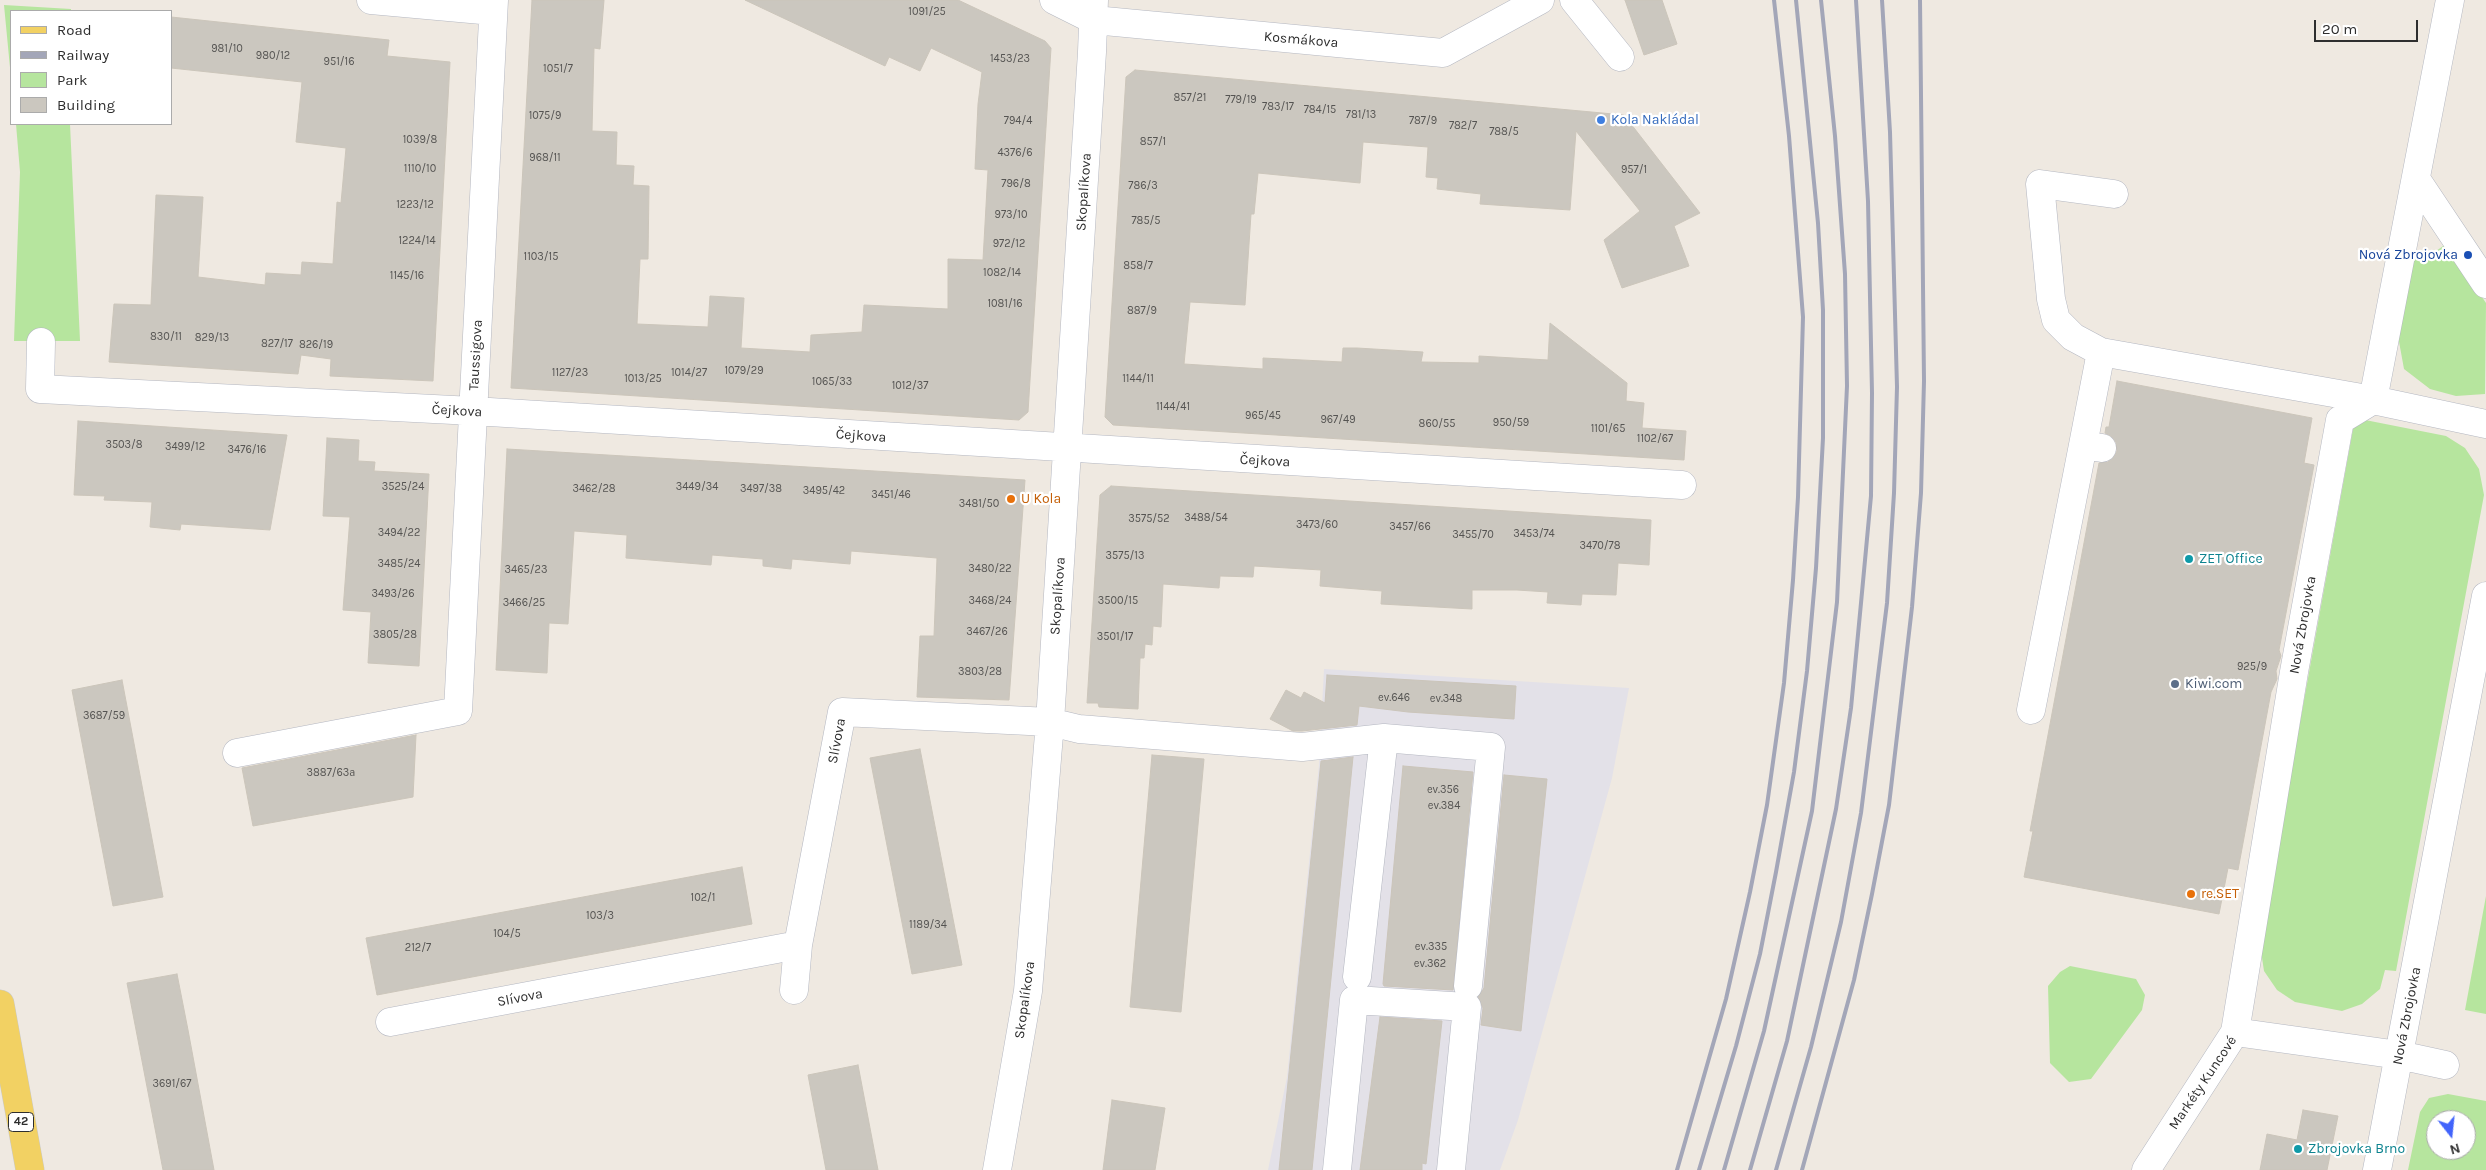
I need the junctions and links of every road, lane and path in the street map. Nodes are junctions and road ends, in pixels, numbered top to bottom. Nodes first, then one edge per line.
1 (372, 0) edge
2 (1054, 0) edge
3 (1540, 0) edge
4 (1574, 0) edge
5 (2450, 0) edge
6 (493, 6) edge
7 (1094, 10) edge
8 (1620, 57) dead end
9 (2416, 179) junction
10 (2114, 194) dead end
11 (2486, 284) edge
12 (41, 342) dead end
13 (2101, 352) junction
14 (2373, 400) junction
15 (473, 411) junction
16 (2486, 424) edge
17 (1068, 449) junction
18 (1682, 485) dead end
19 (2486, 596) edge
20 (2031, 710) dead end
21 (1050, 722) junction
22 (1384, 738) junction
23 (237, 753) dead end
24 (798, 945) junction
25 (1357, 977) dead end
26 (1468, 986) dead end
27 (794, 990) dead end
28 (0, 1004) edge
29 (390, 1022) dead end
30 (2235, 1032) junction
31 (2399, 1055) junction
32 (2445, 1065) dead end
33 (30, 1170) edge
34 (997, 1170) edge
35 (1337, 1170) edge
36 (1451, 1170) edge
37 (2146, 1170) edge
38 (2377, 1170) edge

1 - 6 street
2 - 7 street, Kosmákova
3 - 7 street, Kosmákova
4 - 8 street
5 - 9 street
6 - 15 street, Taussigova
7 - 17 street, Skopalíkova
9 - 11 street
9 - 14 street
10 - 13 street
12 - 15 street, Čejkova
13 - 14 street
13 - 20 street
14 - 16 street
14 - 30 street, Nová Zbrojovka
15 - 17 street, Čejkova
15 - 23 street, Taussigova
17 - 18 street, Čejkova
17 - 21 street, Skopalíkova
19 - 31 street, Nová Zbrojovka
21 - 22 street
21 - 24 street, Slívova
21 - 34 street, Skopalíkova
22 - 25 street
22 - 26 street
24 - 27 street, Slívova
24 - 29 street, Slívova
28 - 33 main road, 42
30 - 31 street, Markéty Kuncové
30 - 37 street, Markéty Kuncové
31 - 32 street, Markéty Kuncové
31 - 38 street, Nová Zbrojovka
35 - 36 street

